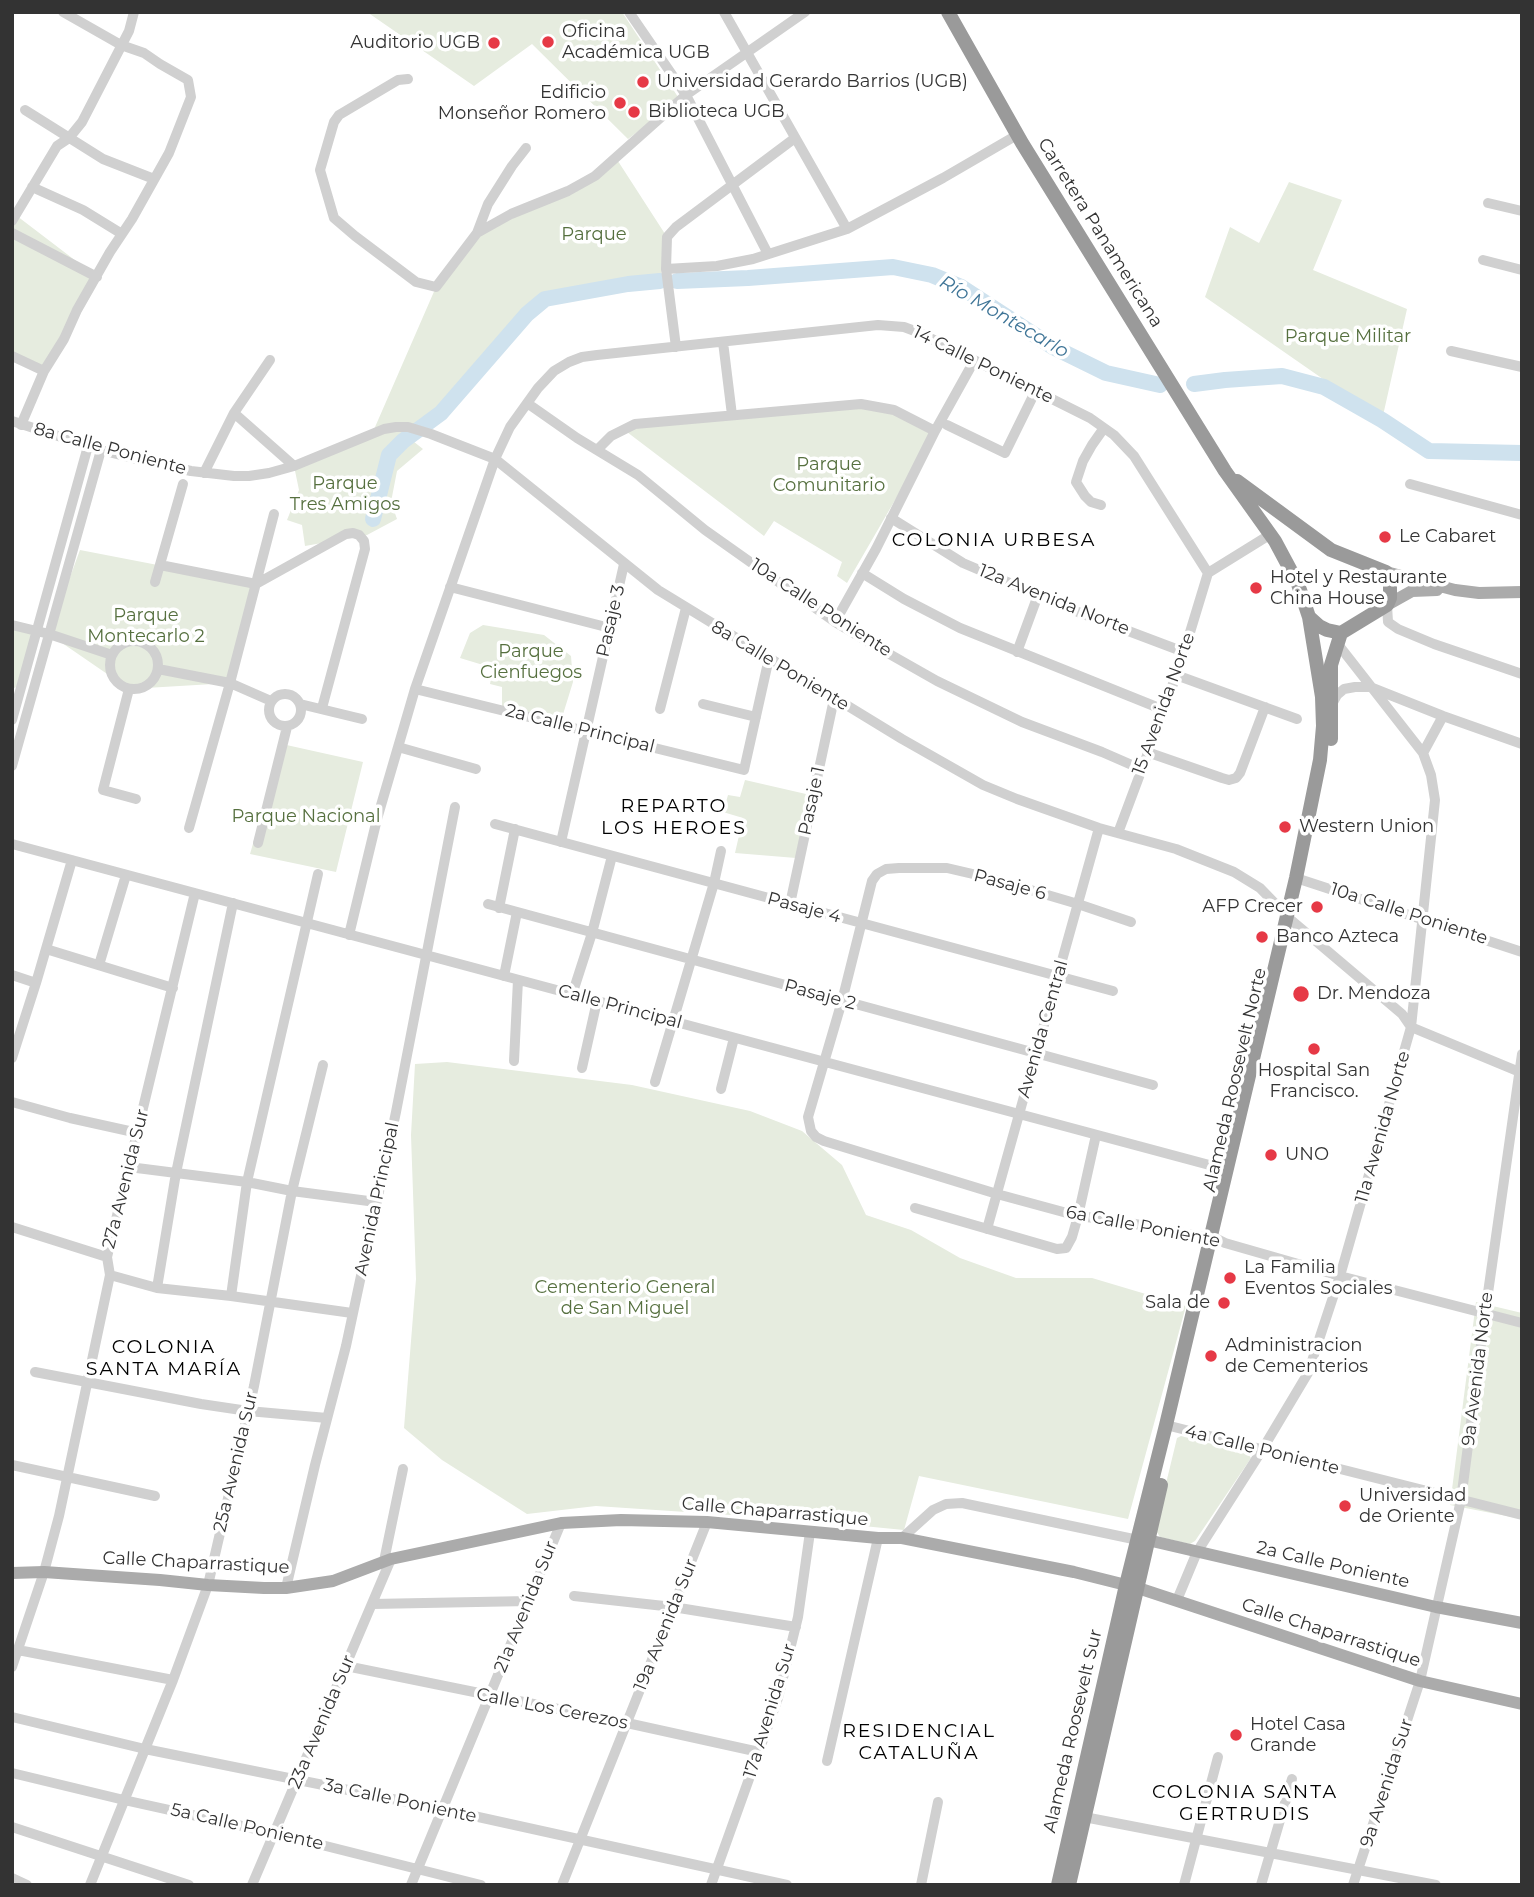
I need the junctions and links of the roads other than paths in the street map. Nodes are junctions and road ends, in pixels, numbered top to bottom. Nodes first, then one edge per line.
1 (62, 12) edge
2 (134, 12) edge
3 (629, 12) edge
4 (724, 12) edge
5 (805, 12) edge
6 (948, 12) edge
7 (121, 45) junction
8 (748, 52) junction
9 (408, 79) dead end
10 (686, 95) junction
11 (25, 110) dead end
12 (1017, 135) junction
13 (69, 138) junction
14 (795, 138) junction
15 (526, 148) dead end
16 (154, 179) junction
17 (732, 185) junction
18 (32, 187) junction
19 (1488, 203) dead end
20 (1522, 211) edge
21 (12, 221) edge
22 (847, 229) junction
23 (12, 233) edge
24 (477, 233) junction
25 (122, 234) junction
26 (768, 254) junction
27 (1483, 260) dead end
28 (666, 269) junction
29 (1522, 270) edge
30 (97, 277) junction
31 (723, 342) junction
32 (676, 347) junction
33 (1451, 351) dead end
34 (12, 355) edge
35 (270, 360) dead end
36 (974, 361) junction
37 (1522, 367) edge
38 (44, 371) junction
39 (1036, 390) junction
40 (527, 403) junction
41 (234, 413) junction
42 (732, 415) junction
43 (16, 423) edge
44 (947, 425) dead end
45 (1104, 428) junction
46 (935, 430) junction
47 (88, 446) junction
48 (101, 450) junction
49 (597, 450) junction
50 (495, 459) junction
51 (294, 466) junction
52 (1225, 471) junction
53 (204, 473) junction
54 (183, 484) dead end
55 (1410, 484) dead end
56 (1101, 505) dead end
57 (274, 514) dead end
58 (1522, 515) edge
59 (891, 518) junction
60 (1292, 521) junction
61 (1271, 534) junction
62 (59, 552) junction
63 (71, 554) junction
64 (624, 564) junction
65 (160, 565) junction
66 (1386, 572) junction
67 (862, 573) junction
68 (1208, 573) junction
69 (155, 582) dead end
70 (256, 584) junction
71 (450, 586) junction
72 (1455, 590) junction
73 (1522, 592) edge
74 (1038, 595) junction
75 (1387, 605) junction
76 (686, 607) junction
77 (1309, 617) junction
78 (835, 622) junction
79 (12, 625) edge
80 (610, 628) junction
81 (37, 632) junction
82 (49, 635) junction
83 (1339, 638) junction
84 (1017, 652) junction
85 (1184, 652) junction
86 (112, 655) junction
87 (769, 658) junction
88 (158, 669) junction
89 (1522, 674) edge
90 (1176, 675) junction
91 (230, 683) junction
92 (1370, 687) junction
93 (129, 689) junction
94 (415, 689) junction
95 (834, 699) junction
96 (271, 701) junction
97 (300, 704) junction
98 (703, 704) dead end
99 (1332, 704) junction
100 (1265, 707) junction
101 (322, 708) junction
102 (660, 709) dead end
103 (1164, 710) junction
104 (1443, 716) junction
105 (756, 717) junction
106 (362, 719) dead end
107 (1297, 719) dead end
108 (12, 721) edge
109 (24, 726) junction
110 (287, 727) junction
111 (587, 730) junction
112 (1522, 744) edge
113 (398, 747) junction
114 (1147, 752) junction
115 (1423, 753) junction
116 (12, 766) edge
117 (476, 769) dead end
118 (1141, 769) junction
119 (136, 799) dead end
120 (455, 807) dead end
121 (495, 824) dead end
122 (189, 828) dead end
123 (1099, 828) junction
124 (515, 830) junction
125 (1118, 833) junction
126 (561, 842) junction
127 (258, 843) dead end
128 (12, 844) edge
129 (721, 851) dead end
130 (612, 856) junction
131 (72, 860) junction
132 (318, 874) dead end
133 (126, 875) junction
134 (1299, 879) junction
135 (714, 883) junction
136 (195, 893) junction
137 (233, 903) junction
138 (488, 904) dead end
139 (790, 904) junction
140 (1078, 904) junction
141 (499, 908) junction
142 (517, 912) junction
143 (1289, 917) junction
144 (1424, 918) junction
145 (1131, 922) dead end
146 (306, 923) junction
147 (863, 923) junction
148 (592, 933) junction
149 (349, 934) junction
150 (46, 949) junction
151 (1522, 951) edge
152 (427, 956) junction
153 (692, 960) junction
154 (99, 965) junction
155 (12, 975) edge
156 (504, 976) junction
157 (1058, 976) junction
158 (517, 980) junction
159 (36, 983) junction
160 (173, 988) junction
161 (1113, 991) dead end
162 (572, 995) junction
163 (597, 1001) junction
164 (842, 1001) junction
165 (674, 1022) junction
166 (1411, 1027) junction
167 (734, 1038) junction
168 (1037, 1053) junction
169 (1522, 1054) edge
170 (12, 1058) edge
171 (514, 1061) dead end
172 (824, 1062) junction
173 (323, 1065) dead end
174 (582, 1068) dead end
175 (1520, 1072) edge
176 (655, 1082) dead end
177 (1153, 1085) dead end
178 (721, 1089) dead end
179 (12, 1102) edge
180 (1020, 1114) junction
181 (138, 1133) junction
182 (1096, 1135) junction
183 (129, 1167) junction
184 (1228, 1170) junction
185 (176, 1173) junction
186 (247, 1182) junction
187 (292, 1191) junction
188 (997, 1194) junction
189 (376, 1202) junction
190 (915, 1208) dead end
191 (1078, 1216) junction
192 (12, 1227) edge
193 (988, 1229) junction
194 (1214, 1238) junction
195 (107, 1257) junction
196 (110, 1275) junction
197 (1340, 1276) junction
198 (158, 1288) junction
199 (231, 1296) junction
200 (272, 1302) junction
201 (352, 1313) junction
202 (1485, 1314) junction
203 (1522, 1323) edge
204 (35, 1371) dead end
205 (87, 1382) junction
206 (248, 1411) junction
207 (327, 1418) junction
208 (1170, 1427) junction
209 (1262, 1450) junction
210 (12, 1465) edge
211 (403, 1469) dead end
212 (66, 1478) junction
213 (155, 1496) dead end
214 (1461, 1500) junction
215 (1522, 1515) edge
216 (706, 1522) junction
217 (561, 1523) junction
218 (810, 1532) junction
219 (878, 1538) junction
220 (902, 1538) junction
221 (1142, 1540) junction
222 (1196, 1552) junction
223 (388, 1560) junction
224 (44, 1572) junction
225 (12, 1573) edge
226 (208, 1585) junction
227 (1132, 1586) junction
228 (286, 1588) junction
229 (574, 1596) dead end
230 (1177, 1600) junction
231 (529, 1601) junction
232 (372, 1604) junction
233 (1436, 1606) junction
234 (673, 1607) junction
235 (1522, 1623) edge
236 (796, 1627) junction
237 (18, 1650) junction
238 (345, 1666) junction
239 (12, 1667) edge
240 (173, 1680) junction
241 (1420, 1681) junction
242 (489, 1696) junction
243 (1522, 1704) edge
244 (12, 1717) edge
245 (627, 1723) junction
246 (145, 1749) junction
247 (759, 1752) junction
248 (1218, 1757) dead end
249 (827, 1761) dead end
250 (12, 1773) edge
251 (1292, 1779) dead end
252 (296, 1780) junction
253 (124, 1800) junction
254 (938, 1802) dead end
255 (442, 1810) junction
256 (1079, 1816) junction
257 (12, 1827) edge
258 (274, 1833) junction
259 (580, 1840) junction
260 (1195, 1840) junction
261 (1271, 1854) junction
262 (102, 1857) junction
263 (418, 1868) junction
264 (718, 1868) junction
265 (1360, 1869) junction
266 (12, 1878) edge
267 (27, 1885) edge
268 (90, 1885) edge
269 (189, 1885) edge
270 (252, 1885) edge
271 (411, 1885) edge
272 (481, 1885) edge
273 (562, 1885) edge
274 (711, 1885) edge
275 (787, 1885) edge
276 (921, 1885) edge
277 (1058, 1885) edge
278 (1069, 1885) edge
279 (1184, 1885) edge
280 (1262, 1885) edge
281 (1353, 1885) edge
282 (1436, 1885) edge

1 - 7 street
2 - 7 street
3 - 10 street
4 - 8 street
5 - 8 street
6 - 12 highway, Carretera Panamericana
7 - 13 street
7 - 16 street
8 - 10 street
8 - 14 street
9 - 24 street
10 - 17 street
10 - 24 street
11 - 13 street
12 - 22 street
12 - 52 highway, Carretera Panamericana
13 - 16 street
13 - 18 street
14 - 17 street
14 - 22 street
15 - 24 street
16 - 25 street
17 - 26 street
17 - 28 street
18 - 21 street
18 - 25 street
19 - 20 street
22 - 26 street
23 - 30 street
25 - 30 street
26 - 28 street
27 - 29 street
28 - 32 street
30 - 38 street
31 - 32 street, 14 Calle Poniente
31 - 36 street, 14 Calle Poniente
31 - 42 street
32 - 40 street, 14 Calle Poniente
33 - 37 street
34 - 38 street
35 - 41 street
36 - 39 street, 14 Calle Poniente
36 - 46 street
38 - 43 street
39 - 44 street
39 - 45 street, 14 Calle Poniente
40 - 49 street, 10a Calle Poniente
40 - 50 street
41 - 51 street
41 - 53 street
42 - 46 street
42 - 49 street
43 - 47 street, 8a Calle Poniente
45 - 56 street
45 - 68 street, 14 Calle Poniente
46 - 59 street
47 - 48 street, 8a Calle Poniente
47 - 62 street
48 - 53 street, 8a Calle Poniente
48 - 63 street
49 - 78 street, 10a Calle Poniente
50 - 51 street, 8a Calle Poniente
50 - 64 street, 8a Calle Poniente
50 - 71 street
51 - 53 street, 8a Calle Poniente
52 - 60 highway, Carretera Panamericana
52 - 61 highway, Carretera Panamericana
54 - 65 street
55 - 58 street
57 - 70 street
59 - 67 street
59 - 74 street, 12a Avenida Norte
60 - 61 highway
60 - 66 highway, Carretera Panamericana
61 - 68 street
61 - 77 highway, Carretera Panamericana
62 - 63 street
62 - 81 street
63 - 82 street
64 - 76 street, 8a Calle Poniente
64 - 80 street, Pasaje 3
65 - 69 street
65 - 70 street
66 - 72 main road
66 - 75 highway
67 - 78 street
67 - 84 street
68 - 85 street, 15 Avenida Norte
70 - 91 street
70 - 101 street
71 - 80 street
71 - 94 street
72 - 73 main road
72 - 75 main road
74 - 84 street
74 - 85 street, 12a Avenida Norte
75 - 83 highway
75 - 89 street
76 - 87 street, 8a Calle Poniente
76 - 102 street
77 - 83 highway
77 - 134 highway, Alameda Roosevelt Norte
78 - 118 street, 10a Calle Poniente
79 - 81 street
80 - 111 street, Pasaje 3
81 - 82 street
81 - 108 street
82 - 86 street
82 - 109 street
83 - 92 street, 11a Avenida Norte
83 - 99 highway, Alameda Roosevelt Norte
84 - 103 street
85 - 90 street, 15 Avenida Norte
86 - 88 street
86 - 93 street
87 - 95 street, 8a Calle Poniente
87 - 105 street
88 - 91 street
88 - 93 street
90 - 100 street
90 - 103 street, 15 Avenida Norte
91 - 96 street
91 - 122 street
92 - 99 street
92 - 104 street
92 - 115 street, 11a Avenida Norte
93 - 119 street
94 - 111 street, 2a Calle Principal
94 - 113 street
95 - 123 street, 8a Calle Poniente
95 - 139 street, Pasaje 1
96 - 97 street
96 - 110 street
97 - 101 street
97 - 110 street
98 - 105 street
99 - 134 highway, Alameda Roosevelt Norte
100 - 107 street
100 - 114 street
101 - 106 street
103 - 114 street, 15 Avenida Norte
104 - 112 street
104 - 115 street
105 - 111 street, 2a Calle Principal
108 - 109 street
109 - 116 street
110 - 127 street
111 - 126 street, Pasaje 3
113 - 117 street
113 - 149 street
114 - 118 street, 15 Avenida Norte
115 - 144 street, 11a Avenida Norte
118 - 125 street, 15 Avenida Norte
120 - 152 street, Avenida Principal
121 - 124 street, Pasaje 4
123 - 125 street, 8a Calle Poniente
123 - 140 street, Avenida Central
124 - 126 street, Pasaje 4
124 - 141 street
125 - 143 street, 8a Calle Poniente
126 - 130 street, Pasaje 4
128 - 131 street, Calle Principal
129 - 135 street
130 - 135 street, Pasaje 4
130 - 148 street
131 - 133 street, Calle Principal
131 - 150 street
132 - 146 street
133 - 136 street, Calle Principal
133 - 154 street
134 - 143 highway, Alameda Roosevelt Norte
134 - 144 street, 10a Calle Poniente
135 - 139 street, Pasaje 4
135 - 153 street
136 - 137 street, Calle Principal
136 - 160 street, 27a Avenida Sur
137 - 146 street, Calle Principal
137 - 185 street
138 - 141 street, Pasaje 2
139 - 147 street, Pasaje 4
140 - 145 street, Pasaje 6
140 - 147 street, Pasaje 6
140 - 157 street, Avenida Central
141 - 142 street, Pasaje 2
142 - 148 street, Pasaje 2
142 - 156 street
143 - 166 street, 8a Calle Poniente
143 - 184 highway, Alameda Roosevelt Norte
143 - 194 highway, Alameda Roosevelt Norte
144 - 151 street, 10a Calle Poniente
144 - 166 street, 11a Avenida Norte
146 - 149 street, Calle Principal
146 - 186 street
147 - 157 street, Pasaje 4
147 - 164 street
148 - 153 street, Pasaje 2
148 - 162 street
149 - 152 street, Calle Principal
150 - 154 street
150 - 159 street
152 - 156 street, Calle Principal
152 - 189 street, Avenida Principal
153 - 164 street, Pasaje 2
153 - 165 street
154 - 160 street
155 - 159 street
156 - 158 street, Calle Principal
157 - 161 street, Pasaje 4
157 - 168 street, Avenida Central
158 - 162 street, Calle Principal
158 - 171 street
159 - 170 street
160 - 181 street, 27a Avenida Sur
162 - 163 street, Calle Principal
163 - 165 street, Calle Principal
163 - 174 street
164 - 168 street, Pasaje 2
164 - 172 street
165 - 167 street, Calle Principal
165 - 176 street
166 - 175 street, 8a Calle Poniente
166 - 197 street, 11a Avenida Norte
167 - 172 street, Calle Principal
167 - 178 street
168 - 177 street, Pasaje 2
168 - 180 street, Avenida Central
169 - 175 street, 9a Avenida Norte
172 - 180 street, Calle Principal
172 - 188 street, 6a Calle Poniente
173 - 187 street, 25a Avenida Sur
175 - 202 street, 9a Avenida Norte
179 - 181 street
180 - 182 street, Calle Principal
180 - 188 street, Avenida Central
181 - 183 street, 27a Avenida Sur
182 - 184 street, Calle Principal
182 - 191 street
183 - 185 street
183 - 195 street, 27a Avenida Sur
184 - 194 highway, Alameda Roosevelt Norte
185 - 186 street
185 - 198 street
186 - 187 street
186 - 199 street
187 - 189 street
187 - 200 street, 25a Avenida Sur
188 - 191 street, 6a Calle Poniente
188 - 193 street, Avenida Central
189 - 201 street, Avenida Principal
190 - 193 street
191 - 193 street
191 - 194 street, 6a Calle Poniente
192 - 195 street
194 - 197 street, 6a Calle Poniente
194 - 208 highway, Alameda Roosevelt Norte
195 - 196 street, 27a Avenida Sur
196 - 198 street
196 - 205 street, 27a Avenida Sur
197 - 202 street, 6a Calle Poniente
197 - 209 street, 11a Avenida Norte
198 - 199 street
199 - 200 street
200 - 201 street
200 - 206 street, 25a Avenida Sur
201 - 207 street, Avenida Principal
202 - 203 street, 6a Calle Poniente
202 - 214 street, 9a Avenida Norte
204 - 205 street
205 - 206 street
205 - 212 street, 27a Avenida Sur
206 - 207 street
206 - 226 street, 25a Avenida Sur
207 - 228 street, Avenida Principal
208 - 209 street, 4a Calle Poniente
208 - 221 highway, Alameda Roosevelt Norte
209 - 214 street, 4a Calle Poniente
209 - 222 street, 11a Avenida Norte
210 - 212 street
211 - 223 street, 23a Avenida Sur
212 - 213 street
212 - 224 street, 27a Avenida Sur
214 - 215 street, 4a Calle Poniente
214 - 233 street, 9a Avenida Norte
216 - 217 main road, Calle Chaparrastique
216 - 218 main road, Calle Chaparrastique
216 - 234 street, 19a Avenida Sur
217 - 223 main road, Calle Chaparrastique
217 - 231 street, 21a Avenida Sur
218 - 219 main road, Calle Chaparrastique
218 - 236 street, 17a Avenida Sur
219 - 220 main road, Calle Chaparrastique
219 - 249 street
220 - 221 street, 2a Calle Poniente
220 - 227 main road, Calle Chaparrastique
221 - 222 main road, 2a Calle Poniente
221 - 227 highway, Alameda Roosevelt Norte
222 - 230 street, 11a Avenida Norte
222 - 233 main road, 2a Calle Poniente
223 - 228 main road, Calle Chaparrastique
223 - 232 street, 23a Avenida Sur
224 - 225 main road, Calle Chaparrastique
224 - 226 main road, Calle Chaparrastique
224 - 237 street, 27a Avenida Sur
226 - 228 main road, Calle Chaparrastique
226 - 240 street, 25a Avenida Sur
227 - 230 main road, Calle Chaparrastique
227 - 256 highway, Alameda Roosevelt Sur
229 - 234 street
230 - 241 main road, Calle Chaparrastique
231 - 232 street
231 - 242 street, 21a Avenida Sur
232 - 238 street, 23a Avenida Sur
233 - 235 main road, 2a Calle Poniente
233 - 241 street, 9a Avenida Norte
234 - 236 street
234 - 245 street, 19a Avenida Sur
236 - 247 street, 17a Avenida Sur
237 - 239 street, 27a Avenida Sur
237 - 240 street
238 - 242 street, Calle Los Cerezos
238 - 252 street, 23a Avenida Sur
240 - 246 street, 25a Avenida Sur
241 - 243 main road, Calle Chaparrastique
241 - 265 street, 9a Avenida Sur
242 - 245 street, Calle Los Cerezos
242 - 255 street, 21a Avenida Sur
244 - 246 street, 3a Calle Poniente
245 - 247 street, Calle Los Cerezos
245 - 259 street, 19a Avenida Sur
246 - 252 street, 3a Calle Poniente
246 - 253 street, 25a Avenida Sur
247 - 264 street, 17a Avenida Sur
248 - 260 street
250 - 253 street, 5a Calle Poniente
251 - 261 street
252 - 255 street, 3a Calle Poniente
252 - 258 street, 23a Avenida Sur
253 - 258 street, 5a Calle Poniente
253 - 262 street, 25a Avenida Sur
254 - 276 street
255 - 259 street, 3a Calle Poniente
255 - 263 street, 21a Avenida Sur
256 - 260 street
256 - 277 highway, Alameda Roosevelt Sur
256 - 278 highway, Alameda Roosevelt Sur
257 - 262 street
258 - 263 street, 5a Calle Poniente
258 - 270 street, 23a Avenida Sur
259 - 264 street, 3a Calle Poniente
259 - 273 street, 19a Avenida Sur
260 - 261 street
260 - 279 street
261 - 265 street
261 - 280 street
262 - 268 street, 25a Avenida Sur
262 - 269 street
263 - 271 street, 21a Avenida Sur
263 - 272 street, 5a Calle Poniente
264 - 274 street, 17a Avenida Sur
264 - 275 street, 3a Calle Poniente
265 - 281 street, 9a Avenida Sur
265 - 282 street
266 - 267 street

